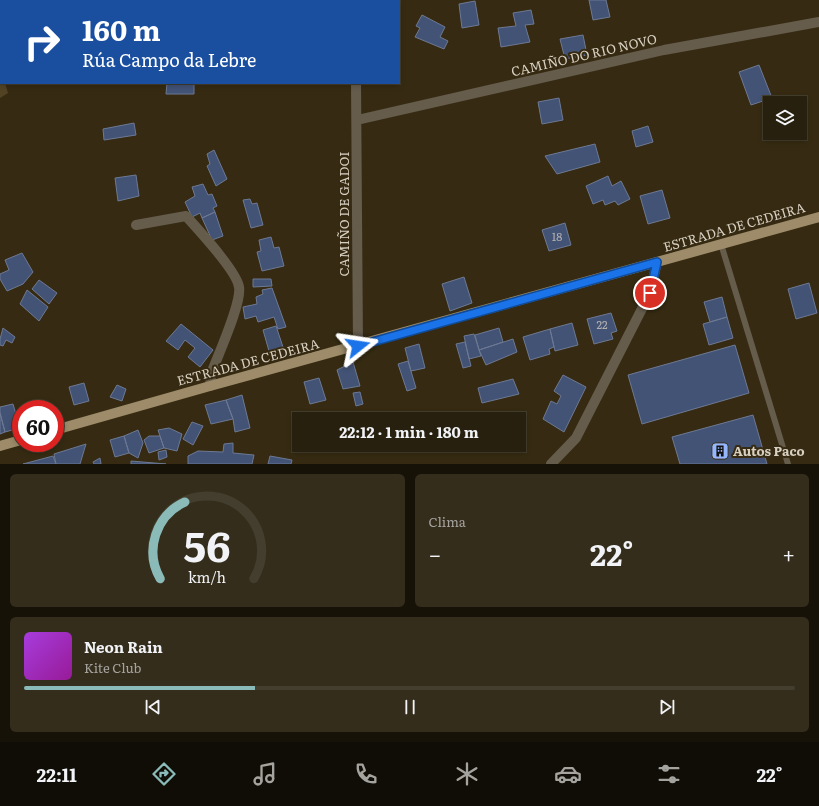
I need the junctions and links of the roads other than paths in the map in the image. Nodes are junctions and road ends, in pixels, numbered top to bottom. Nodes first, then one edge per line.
1 (819, 22) edge
2 (356, 84) edge
3 (357, 120) junction
4 (819, 217) edge
5 (136, 225) dead end
6 (721, 244) junction
7 (657, 262) junction
8 (358, 346) junction
9 (210, 386) junction
10 (64, 427) edge
11 (12, 443) edge
12 (0, 446) edge
13 (551, 464) edge
14 (788, 464) edge

1 - 3 street, CAMIÑO DO RIO NOVO
2 - 3 street, CAMIÑO DE GADOI
3 - 8 street, CAMIÑO DE GADOI
4 - 6 main road, ESTRADA DE CEDEIRA
5 - 9 street
6 - 7 main road, ESTRADA DE CEDEIRA
6 - 14 lane
7 - 8 main road, ESTRADA DE CEDEIRA
7 - 13 street
8 - 9 main road, ESTRADA DE CEDEIRA
9 - 10 main road, ESTRADA DE CEDEIRA
11 - 12 main road

